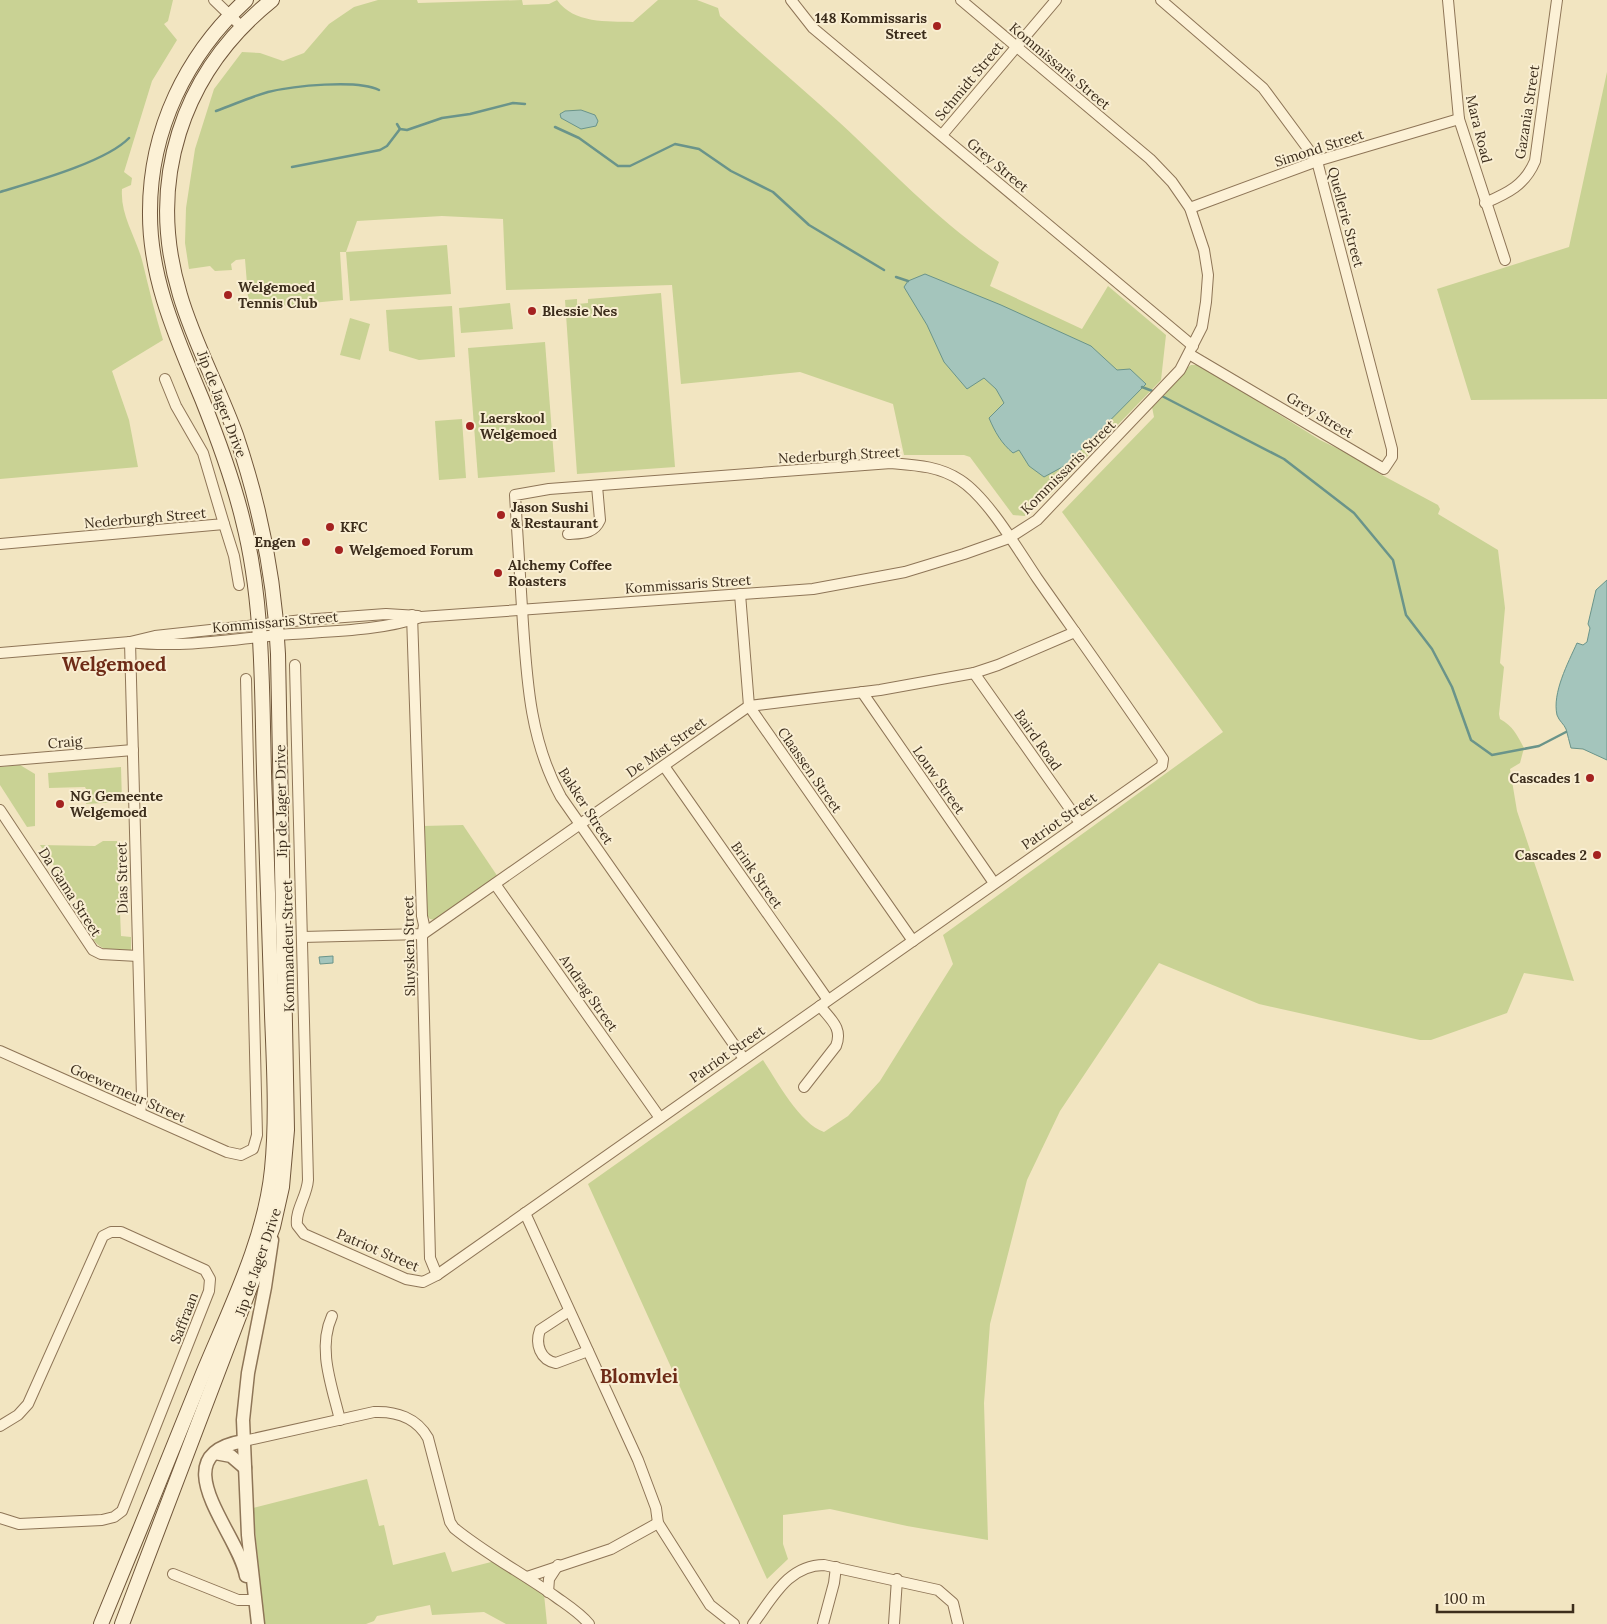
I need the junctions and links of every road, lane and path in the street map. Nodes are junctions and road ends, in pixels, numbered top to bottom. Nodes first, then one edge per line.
1 (214, 0) edge
2 (246, 0) edge
3 (272, 0) edge
4 (791, 0) edge
5 (961, 0) edge
6 (1056, 0) edge
7 (1161, 0) edge
8 (1448, 0) edge
9 (1557, 0) edge
10 (230, 15) junction
11 (242, 27) junction
12 (1016, 47) junction
13 (1459, 119) junction
14 (942, 135) junction
15 (1317, 161) junction
16 (1485, 203) junction
17 (1190, 208) junction
18 (1505, 260) dead end
19 (186, 314) junction
20 (1191, 350) junction
21 (165, 379) dead end
22 (212, 424) junction
23 (1384, 469) joint
24 (597, 486) junction
25 (515, 495) joint
26 (224, 524) junction
27 (568, 534) dead end
28 (1009, 538) junction
29 (0, 544) edge
30 (240, 585) dead end
31 (740, 594) junction
32 (522, 610) junction
33 (416, 617) junction
34 (277, 629) junction
35 (258, 631) junction
36 (1075, 632) junction
37 (130, 642) junction
38 (0, 653) edge
39 (295, 665) dead end
40 (974, 673) junction
41 (246, 680) dead end
42 (862, 692) junction
43 (749, 706) junction
44 (133, 750) junction
45 (0, 762) edge
46 (664, 766) junction
47 (1162, 766) joint
48 (0, 810) edge
49 (1080, 823) junction
50 (580, 824) junction
51 (994, 883) junction
52 (495, 884) junction
53 (423, 934) junction
54 (302, 937) junction
55 (913, 941) junction
56 (138, 956) junction
57 (824, 1003) junction
58 (0, 1051) edge
59 (744, 1059) junction
60 (804, 1087) dead end
61 (140, 1113) junction
62 (660, 1118) junction
63 (525, 1213) junction
64 (297, 1225) joint
65 (273, 1227) junction
66 (437, 1275) junction
67 (569, 1311) junction
68 (332, 1316) dead end
69 (588, 1351) junction
70 (340, 1420) junction
71 (0, 1426) edge
72 (244, 1441) junction
73 (214, 1453) junction
74 (245, 1468) junction
75 (0, 1518) edge
76 (658, 1523) junction
77 (558, 1565) junction
78 (836, 1567) junction
79 (173, 1574) dead end
80 (527, 1577) junction
81 (897, 1579) junction
82 (548, 1592) junction
83 (252, 1600) junction
84 (101, 1624) edge
85 (122, 1624) edge
86 (250, 1624) edge
87 (258, 1624) edge
88 (589, 1624) edge
89 (734, 1624) edge
90 (753, 1624) edge
91 (822, 1624) edge
92 (894, 1624) edge
93 (958, 1624) edge

1 - 10 street
2 - 10 main road
3 - 11 main road, Jip de Jager Drive
4 - 14 street, Grey Street
5 - 12 street, Kommissaris Street
6 - 12 street, Schmidt Street
7 - 15 street, Quellerie Street
8 - 13 street, Mara Road
9 - 16 street, Gazania Street
10 - 11 street
10 - 22 main road
11 - 19 main road, Jip de Jager Drive
12 - 14 street, Schmidt Street
12 - 17 street, Kommissaris Street
13 - 15 street, Simond Street
13 - 16 street, Mara Road
14 - 20 street, Grey Street
15 - 17 street, Simond Street
15 - 23 street, Quellerie Street
16 - 18 street, Mara Road
17 - 20 street, Kommissaris Street
19 - 22 main road
19 - 34 main road, Jip de Jager Drive
20 - 23 street, Grey Street
20 - 28 street, Kommissaris Street
21 - 26 street, Nederburgh Street
22 - 35 main road, Jip de Jager Drive
24 - 25 street, Nederburgh Street
24 - 27 street
24 - 28 street, Nederburgh Street
25 - 32 street, Bakker Street
26 - 29 street, Nederburgh Street
26 - 30 street
28 - 31 street, Kommissaris Street
28 - 36 street, Nederburgh Street
31 - 32 street, Kommissaris Street
31 - 43 street
32 - 33 street, Kommissaris Street
32 - 50 street, Bakker Street
33 - 34 street, Kommissaris Street
33 - 53 street, Sluysken Street
34 - 35 street, Kommissaris Street
34 - 65 main road, Jip de Jager Drive
35 - 37 street, Kommissaris Street
35 - 84 main road, Jip de Jager Drive
36 - 40 street, De Mist Street
36 - 47 street, Nederburgh Street
37 - 38 street, Kommissaris Street
37 - 44 street, Dias Street
39 - 54 street, Kommandeur Street
40 - 42 street, De Mist Street
40 - 49 street, Baird Road
41 - 61 street, Goewerneur Street
42 - 43 street, De Mist Street
42 - 51 street, Louw Street
43 - 46 street, De Mist Street
43 - 55 street, Claassen Street
44 - 45 street, Craig
44 - 56 street, Dias Street
46 - 50 street, De Mist Street
46 - 57 street, Brink Street
47 - 49 street, Patriot Street
48 - 56 street, Da Gama Street
49 - 51 street, Patriot Street
50 - 52 street, De Mist Street
50 - 59 street, Bakker Street
51 - 55 street, Patriot Street
52 - 53 street, De Mist Street
52 - 62 street, Andrag Street
53 - 54 street
53 - 66 street, Sluysken Street
54 - 64 street, Kommandeur Street
55 - 57 street, Patriot Street
56 - 61 street, Dias Street
57 - 59 street, Patriot Street
57 - 60 street, Brink Street
58 - 61 street, Goewerneur Street
59 - 62 street, Patriot Street
62 - 63 street, Patriot Street
63 - 66 street, Patriot Street
63 - 67 street
64 - 66 street, Patriot Street
65 - 72 street
65 - 85 main road, Jip de Jager Drive
67 - 69 street
67 - 69 street
68 - 70 street
69 - 76 street
70 - 72 street
70 - 80 street
71 - 75 street, Saffraan
72 - 73 street
72 - 74 street
73 - 74 street
73 - 83 street
74 - 83 street
76 - 77 street
76 - 89 street
77 - 80 street
77 - 82 street
78 - 81 street
78 - 90 street
78 - 91 street
79 - 83 street
80 - 82 street
81 - 92 street
81 - 93 street
82 - 88 street
83 - 86 street
83 - 87 street

